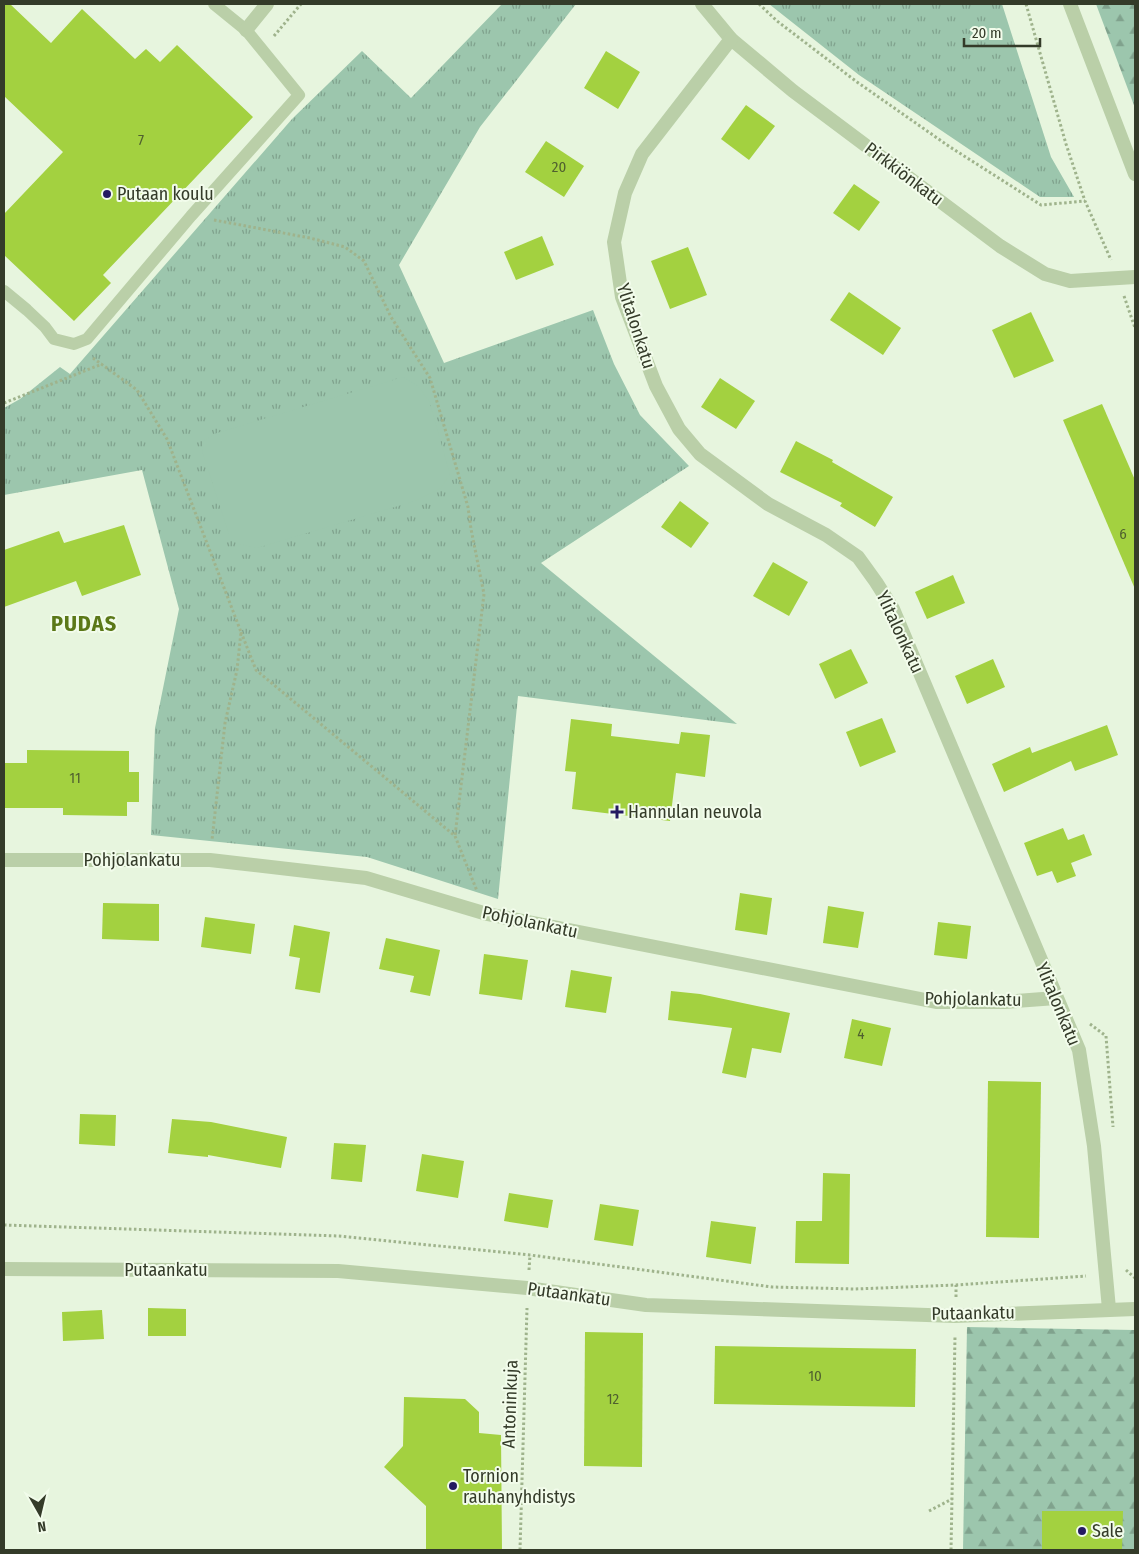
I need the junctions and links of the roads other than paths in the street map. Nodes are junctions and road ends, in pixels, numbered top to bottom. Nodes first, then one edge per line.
1 (214, 4) edge
2 (267, 4) edge
3 (702, 4) edge
4 (1070, 4) edge
5 (246, 30) junction
6 (731, 39) junction
7 (1135, 174) edge
8 (1135, 277) edge
9 (4, 291) edge
10 (4, 860) edge
11 (1056, 998) junction
12 (4, 1269) edge
13 (1135, 1308) edge
14 (1109, 1309) junction

1 - 5 lane
2 - 5 street
3 - 6 street, Pirkkiönkatu
4 - 7 street
5 - 9 lane
6 - 8 street, Pirkkiönkatu
6 - 11 street, Ylitalonkatu
10 - 11 street, Pohjolankatu
11 - 14 street, Ylitalonkatu
12 - 14 street, Putaankatu
13 - 14 street, Putaankatu

